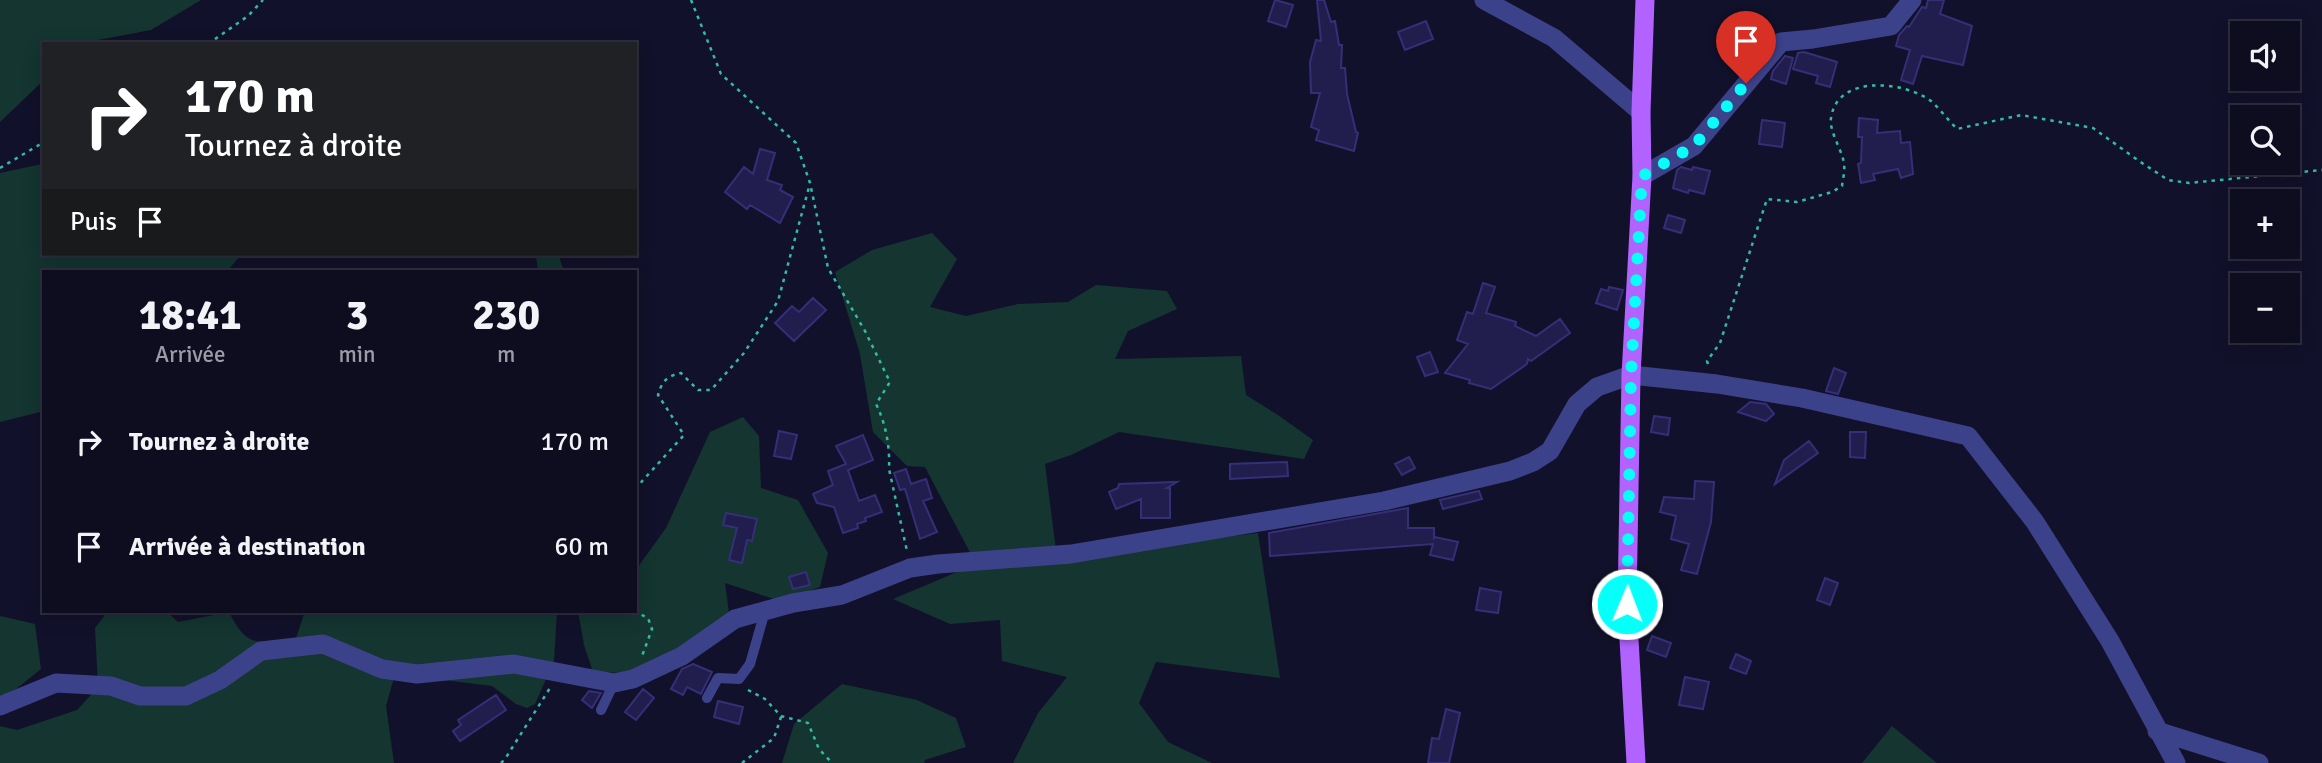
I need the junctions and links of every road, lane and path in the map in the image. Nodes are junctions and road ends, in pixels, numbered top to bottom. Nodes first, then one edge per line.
1 (263, 0) edge
2 (691, 0) edge
3 (1484, 0) edge
4 (1646, 0) edge
5 (1912, 0) edge
6 (211, 42) edge
7 (1641, 112) junction
8 (42, 143) edge
9 (0, 168) edge
10 (2322, 170) edge
11 (1642, 176) junction
12 (810, 183) junction
13 (1631, 375) junction
14 (1717, 384) junction
15 (637, 487) edge
16 (910, 568) junction
17 (765, 610) junction
18 (637, 612) edge
19 (559, 673) junction
20 (624, 681) junction
21 (747, 690) dead end
22 (707, 698) dead end
23 (0, 706) edge
24 (601, 710) dead end
25 (782, 716) junction
26 (2157, 731) junction
27 (501, 763) edge
28 (742, 763) edge
29 (832, 763) edge
30 (1636, 763) edge
31 (2176, 763) edge
32 (2259, 763) edge

1 - 6 path
2 - 12 path
3 - 7 street
4 - 7 main road
5 - 11 street
7 - 11 main road
8 - 9 path
10 - 14 path
11 - 13 main road
12 - 15 path
12 - 16 path
13 - 14 street
13 - 16 street
13 - 30 main road
14 - 26 street
16 - 17 street
17 - 20 street
17 - 22 lane
18 - 20 path
19 - 20 street
19 - 23 street
19 - 27 path
20 - 24 lane
21 - 25 path
25 - 28 path
25 - 29 path
26 - 31 street
26 - 32 street

